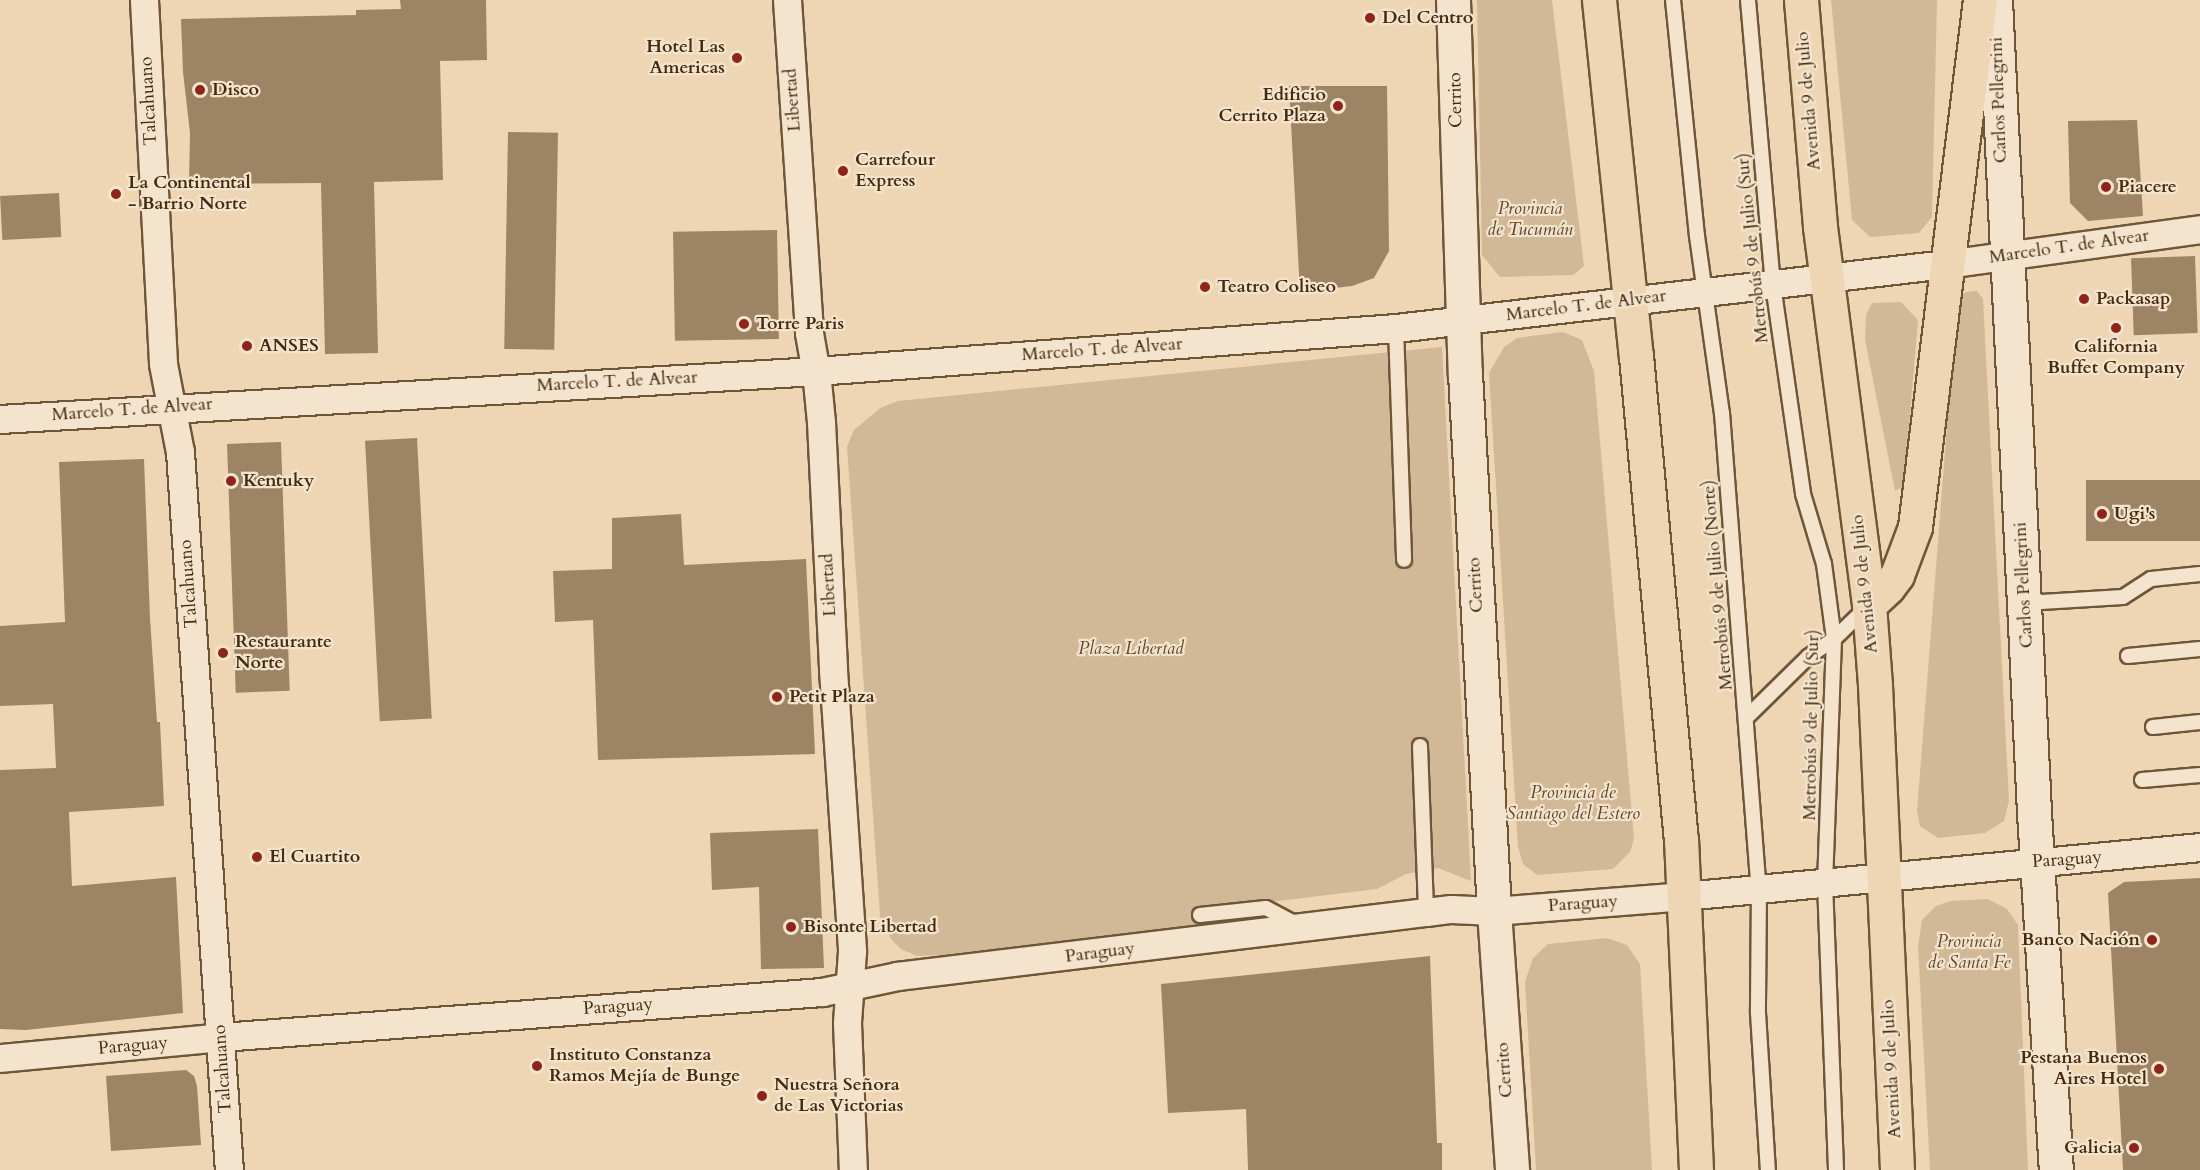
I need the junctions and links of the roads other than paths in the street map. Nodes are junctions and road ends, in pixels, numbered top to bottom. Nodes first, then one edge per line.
1 (144, 0) edge
2 (787, 0) edge
3 (1453, 0) edge
4 (1599, 0) edge
5 (1673, 0) edge
6 (1749, 0) edge
7 (1801, 0) edge
8 (1980, 0) edge
9 (1995, 0) edge
10 (2200, 230) edge
11 (2007, 255) junction
12 (1946, 264) junction
13 (1825, 278) junction
14 (1773, 285) junction
15 (1706, 292) junction
16 (1629, 300) junction
17 (1462, 320) junction
18 (1396, 328) junction
19 (816, 371) junction
20 (171, 407) junction
21 (0, 419) edge
22 (1404, 560) dead end
23 (2200, 574) edge
24 (2025, 603) junction
25 (1869, 605) junction
26 (1834, 639) junction
27 (2200, 649) edge
28 (2128, 656) dead end
29 (1747, 717) junction
30 (2200, 722) edge
31 (2153, 727) dead end
32 (1420, 746) dead end
33 (2200, 775) edge
34 (2142, 780) dead end
35 (2200, 847) edge
36 (2038, 861) junction
37 (1884, 877) junction
38 (1825, 883) junction
39 (1759, 889) junction
40 (1684, 896) junction
41 (1494, 911) junction
42 (1426, 912) junction
43 (1200, 915) dead end
44 (1301, 927) junction
45 (849, 986) junction
46 (221, 1037) junction
47 (0, 1058) edge
48 (229, 1170) edge
49 (854, 1170) edge
50 (1512, 1170) edge
51 (1696, 1170) edge
52 (1768, 1170) edge
53 (1836, 1170) edge
54 (1897, 1170) edge
55 (2056, 1170) edge

1 - 20 street, Talcahuano
2 - 19 street, Libertad
3 - 17 street, Cerrito
4 - 16 highway
5 - 15 lane, Metrobús 9 de Julio (Norte)
6 - 14 lane, Metrobús 9 de Julio (Sur)
7 - 13 highway, Avenida 9 de Julio
8 - 12 highway
9 - 11 street, Carlos Pellegrini
10 - 11 street, Marcelo T. de Alvear
11 - 12 street, Marcelo T. de Alvear
11 - 24 street, Carlos Pellegrini
12 - 13 street, Marcelo T. de Alvear
12 - 25 highway
13 - 14 street, Marcelo T. de Alvear
13 - 25 highway, Avenida 9 de Julio
14 - 15 street, Marcelo T. de Alvear
14 - 26 lane, Metrobús 9 de Julio (Sur)
15 - 16 street, Marcelo T. de Alvear
15 - 29 lane, Metrobús 9 de Julio (Norte)
16 - 17 street, Marcelo T. de Alvear
16 - 40 highway
17 - 18 street, Marcelo T. de Alvear
17 - 41 street, Cerrito
18 - 19 street, Marcelo T. de Alvear
18 - 22 lane
19 - 20 street, Marcelo T. de Alvear
19 - 45 street, Libertad
20 - 21 street, Marcelo T. de Alvear
20 - 46 street, Talcahuano
23 - 24 lane
24 - 36 street, Carlos Pellegrini
25 - 26 lane
25 - 37 highway, Avenida 9 de Julio
26 - 29 lane
26 - 38 lane, Metrobús 9 de Julio (Sur)
27 - 28 lane
29 - 39 lane, Metrobús 9 de Julio (Norte)
30 - 31 lane
32 - 42 lane
33 - 34 lane
35 - 36 street, Paraguay
36 - 37 street, Paraguay
36 - 55 street, Carlos Pellegrini
37 - 38 street, Paraguay
37 - 54 highway, Avenida 9 de Julio
38 - 39 street, Paraguay
38 - 53 lane, Metrobús 9 de Julio (Sur)
39 - 40 street, Paraguay
39 - 52 lane, Metrobús 9 de Julio (Norte)
40 - 41 street, Paraguay
40 - 51 highway
41 - 42 street, Paraguay
41 - 50 street, Cerrito
42 - 44 street, Paraguay
43 - 44 lane
44 - 45 street, Paraguay
45 - 46 street, Paraguay
45 - 49 street, Libertad
46 - 47 street, Paraguay
46 - 48 street, Talcahuano

